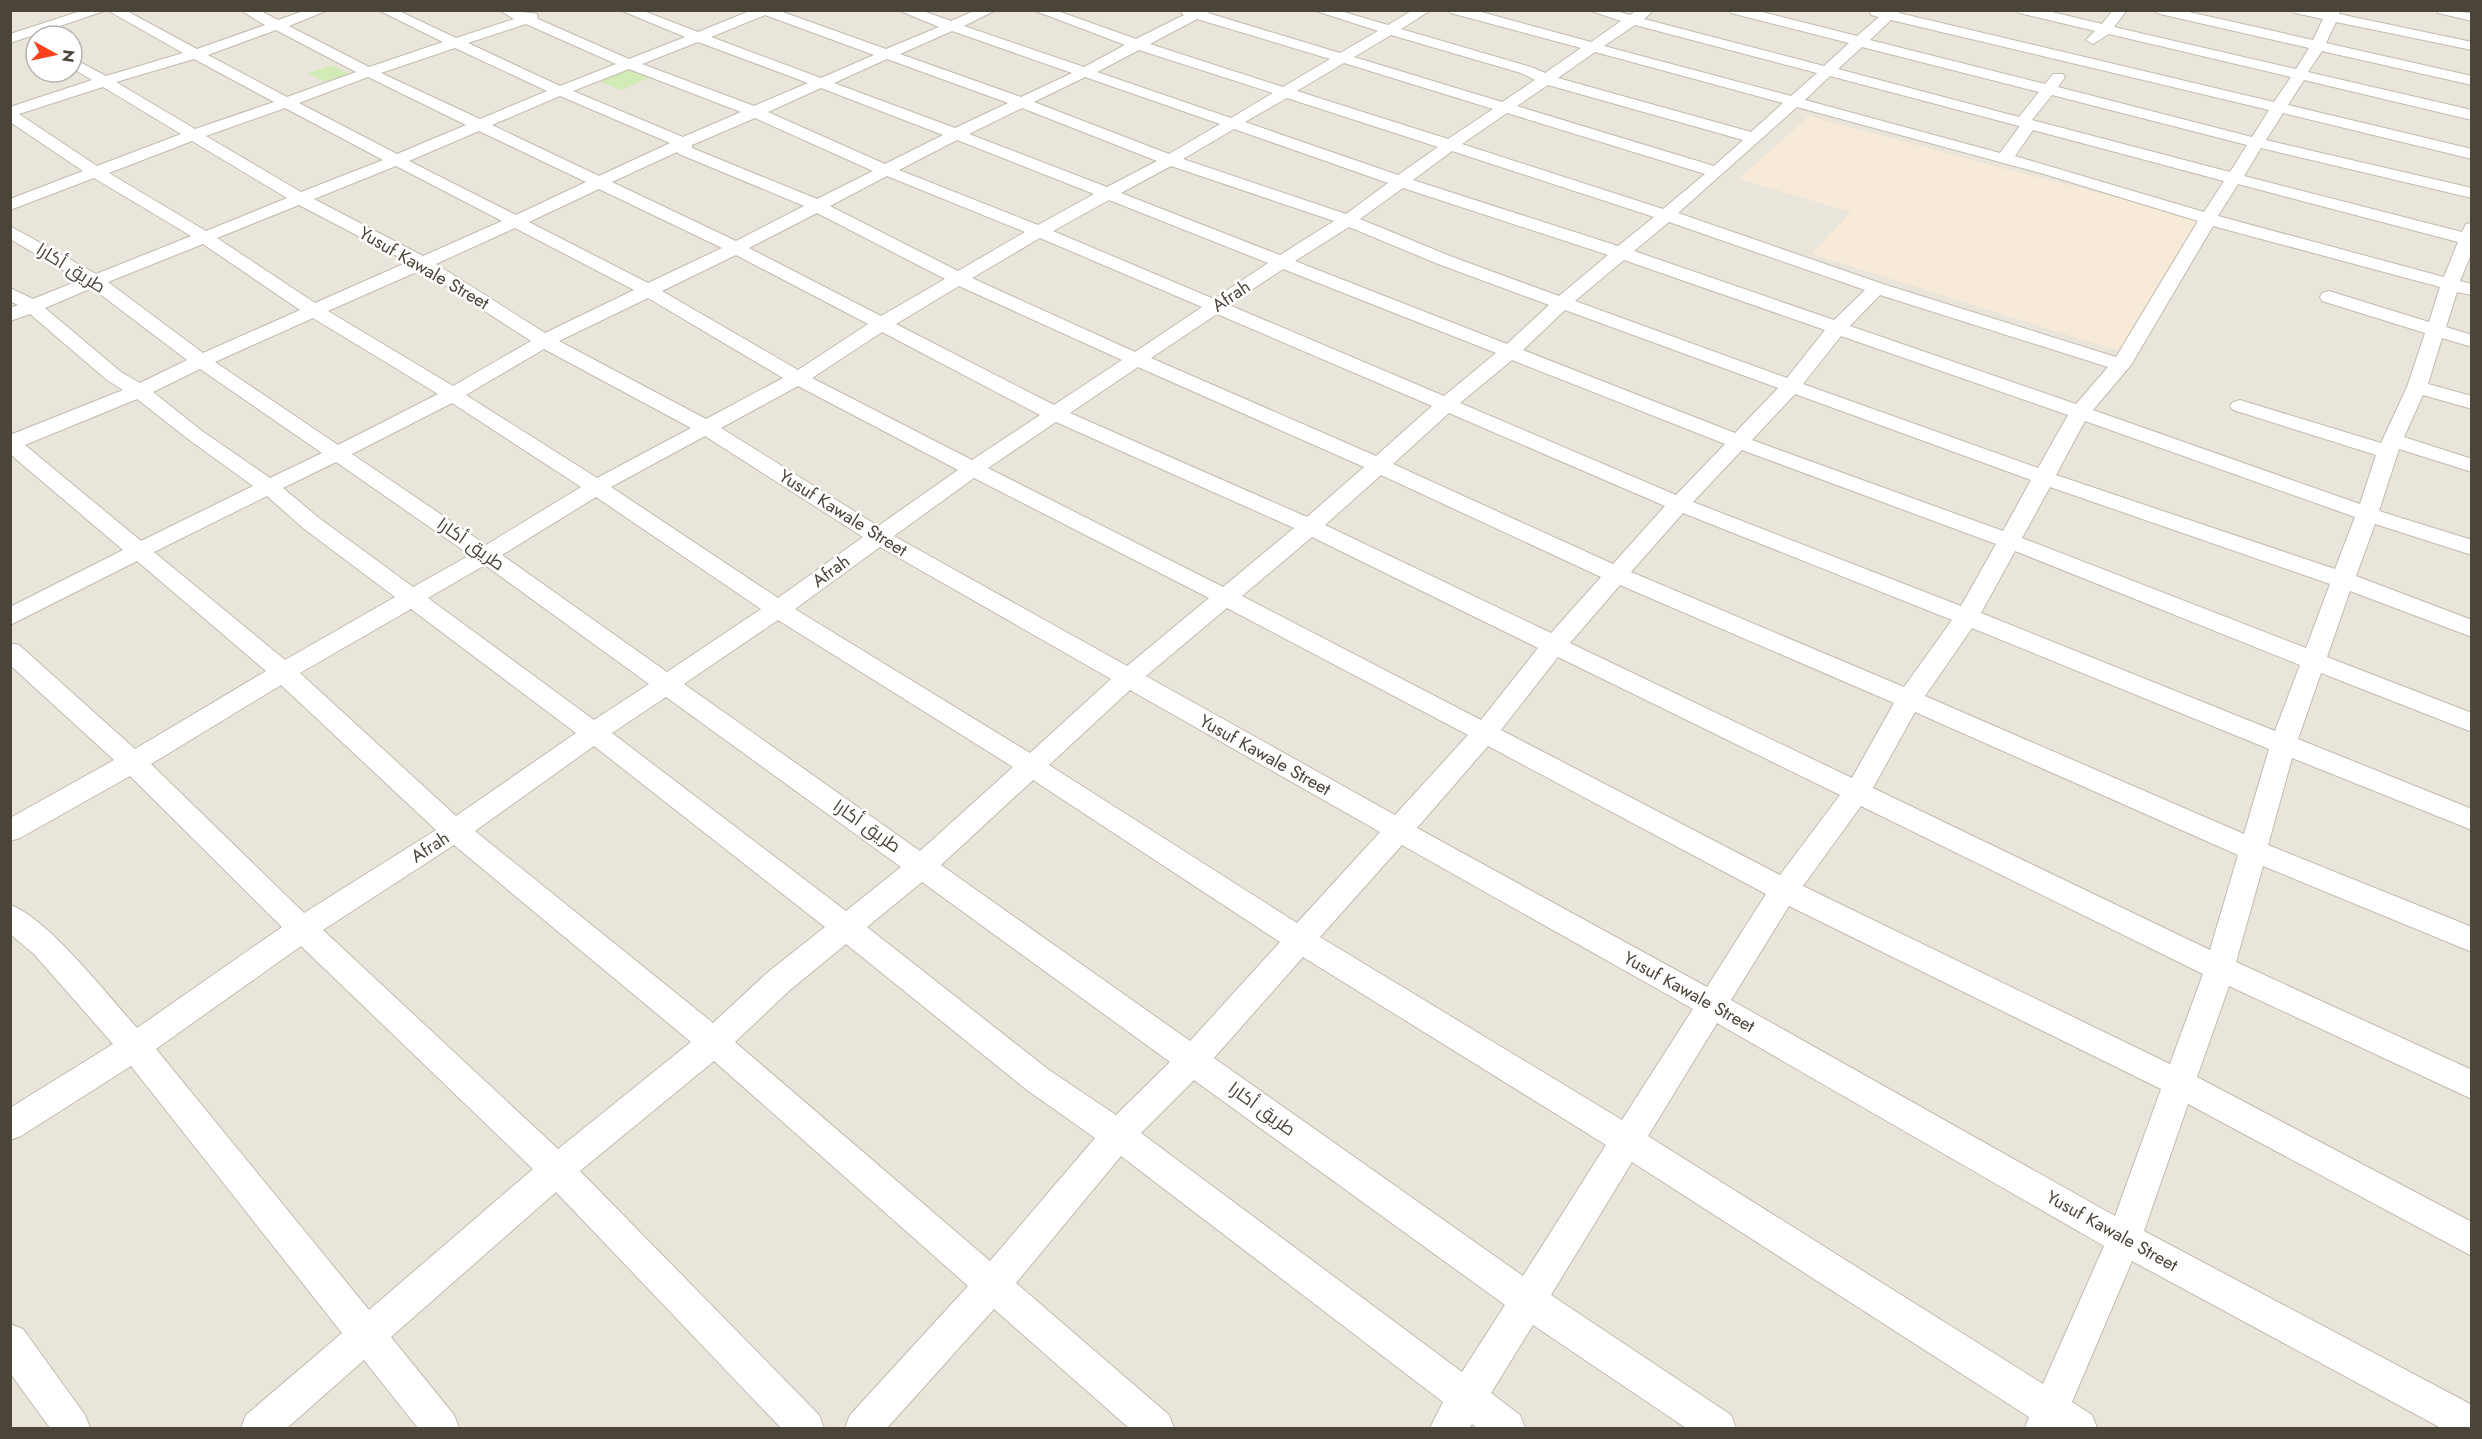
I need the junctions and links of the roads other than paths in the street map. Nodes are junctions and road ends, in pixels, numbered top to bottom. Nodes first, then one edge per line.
1 (100, 10) edge
2 (114, 10) edge
3 (247, 10) edge
4 (321, 10) edge
5 (385, 10) edge
6 (506, 10) edge
7 (549, 10) edge
8 (627, 10) edge
9 (905, 10) edge
10 (989, 10) edge
11 (1040, 10) edge
12 (1320, 10) edge
13 (1424, 10) edge
14 (1456, 10) edge
15 (1595, 10) edge
16 (1736, 10) edge
17 (2024, 10) edge
18 (2120, 10) edge
19 (2160, 10) edge
20 (2300, 10) edge
21 (2443, 10) edge
22 (765, 11) edge
23 (1194, 12) edge
24 (1885, 12) edge
25 (2332, 14) edge
26 (1640, 15) edge
27 (2472, 17) edge
28 (527, 19) junction
29 (64, 24) edge
30 (10, 25) edge
31 (276, 26) junction
32 (953, 26) junction
33 (2105, 30) junction
34 (1390, 31) junction
35 (24, 33) edge
36 (694, 37) junction
37 (1860, 42) junction
38 (454, 43) junction
39 (1139, 45) junction
40 (2472, 46) edge
41 (2317, 47) junction
42 (1591, 48) junction
43 (198, 53) junction
44 (886, 54) junction
45 (1341, 59) junction
46 (2071, 59) junction
47 (629, 64) junction
48 (84, 69) edge
49 (1828, 71) junction
50 (368, 72) junction
51 (1085, 72) junction
52 (2299, 74) junction
53 (1545, 79) junction
54 (105, 81) junction
55 (2472, 81) edge
56 (823, 83) junction
57 (2049, 89) junction
58 (560, 91) junction
59 (1285, 92) junction
60 (287, 102) junction
61 (1020, 102) junction
62 (1794, 102) junction
63 (1505, 107) junction
64 (2279, 107) junction
65 (756, 112) junction
66 (10, 113) edge
67 (2472, 115) edge
68 (2023, 122) junction
69 (1232, 123) junction
70 (480, 124) junction
71 (956, 134) junction
72 (193, 135) junction
73 (1754, 138) junction
74 (2257, 142) junction
75 (683, 143) junction
76 (1450, 144) junction
77 (2472, 153) edge
78 (397, 160) junction
79 (1170, 160) junction
80 (2005, 160) junction
81 (885, 170) junction
82 (1717, 172) junction
83 (97, 174) junction
84 (2235, 180) junction
85 (1399, 181) junction
86 (599, 182) junction
87 (1108, 193) junction
88 (2472, 193) edge
89 (300, 199) junction
90 (10, 205) edge
91 (816, 206) junction
92 (1666, 215) junction
93 (2208, 219) junction
94 (1348, 220) junction
95 (517, 221) junction
96 (10, 231) edge
97 (1039, 231) junction
98 (2470, 235) edge
99 (204, 237) junction
100 (736, 248) junction
101 (1621, 253) junction
102 (1283, 261) junction
103 (421, 262) junction
104 (959, 279) junction
105 (94, 281) junction
106 (2461, 287) edge
107 (1877, 288) junction
108 (649, 291) junction
109 (2329, 297) dead end
110 (1563, 302) junction
111 (18, 305) edge
112 (1215, 307) junction
113 (314, 311) junction
114 (883, 324) junction
115 (1836, 329) junction
116 (2435, 331) junction
117 (544, 341) junction
118 (2472, 341) edge
119 (1511, 351) junction
120 (1136, 359) junction
121 (201, 361) junction
122 (2121, 365) junction
123 (798, 378) junction
124 (1792, 384) junction
125 (2416, 387) junction
126 (139, 391) junction
127 (452, 395) junction
128 (2472, 403) edge
129 (1447, 404) junction
130 (2240, 406) dead end
131 (2080, 412) junction
132 (1055, 414) junction
133 (705, 427) junction
134 (1739, 442) junction
135 (10, 443) edge
136 (2390, 446) junction
137 (339, 453) junction
138 (1380, 466) junction
139 (2472, 466) edge
140 (972, 469) junction
141 (2045, 478) junction
142 (269, 487) junction
143 (596, 487) junction
144 (1679, 504) junction
145 (2367, 514) junction
146 (1310, 527) junction
147 (879, 537) junction
148 (2009, 541) junction
149 (2472, 548) edge
150 (139, 552) junction
151 (486, 555) junction
152 (1617, 575) junction
153 (2343, 580) junction
154 (411, 598) junction
155 (1227, 598) junction
156 (778, 609) junction
157 (10, 617) edge
158 (1967, 617) junction
159 (2472, 629) edge
160 (1554, 645) junction
161 (10, 651) edge
162 (2313, 662) junction
163 (283, 672) junction
164 (1128, 678) junction
165 (668, 685) junction
166 (1909, 699) junction
167 (2472, 723) edge
168 (594, 733) junction
169 (1484, 734) junction
170 (2283, 744) junction
171 (133, 762) junction
172 (1031, 766) junction
173 (1857, 792) junction
174 (2472, 820) edge
175 (1398, 830) junction
176 (10, 831) edge
177 (455, 831) junction
178 (2253, 850) junction
179 (922, 866) junction
180 (1784, 890) junction
181 (10, 917) edge
182 (845, 926) junction
183 (302, 929) junction
184 (1299, 939) junction
185 (2472, 940) edge
186 (2220, 968) junction
187 (1713, 1005) junction
188 (714, 1042) junction
189 (135, 1047) junction
190 (1193, 1060) junction
191 (2179, 1083) junction
192 (2472, 1084) edge
193 (10, 1126) edge
194 (1118, 1135) junction
195 (1628, 1141) junction
196 (557, 1170) junction
197 (2124, 1239) junction
198 (2472, 1240) edge
199 (991, 1286) junction
200 (1528, 1300) junction
201 (368, 1336) junction
202 (10, 1342) edge
203 (1467, 1398) junction
204 (2046, 1420) edge
205 (2472, 1425) edge
206 (72, 1428) edge
207 (259, 1428) edge
208 (441, 1428) edge
209 (806, 1428) edge
210 (863, 1428) edge
211 (1156, 1428) edge
212 (1448, 1428) edge
213 (1507, 1428) edge
214 (1719, 1428) edge
215 (2079, 1428) edge

1 - 29 street
2 - 43 street
3 - 31 street
4 - 31 street
5 - 38 street
6 - 28 street
7 - 28 street
8 - 36 street
9 - 32 street
10 - 32 street
11 - 39 street
12 - 34 street
13 - 34 street
14 - 42 street
15 - 26 street
16 - 37 street
17 - 33 street
18 - 33 street
19 - 41 street
20 - 25 street
21 - 27 street
22 - 36 street
22 - 44 street
23 - 39 street
23 - 45 street
24 - 37 street
24 - 46 street
25 - 40 street
25 - 41 street
26 - 42 street, Afrah
26 - 49 street
28 - 38 street
28 - 47 street
30 - 35 street
31 - 43 street
31 - 50 street
32 - 44 street
32 - 51 street
33 - 46 street
33 - 52 street
34 - 45 street
34 - 53 street
36 - 47 street
36 - 56 street
37 - 49 street
37 - 57 street
38 - 50 street
38 - 58 street
39 - 51 street
39 - 59 street
41 - 52 street
41 - 55 street
42 - 53 street, Afrah
42 - 62 street
43 - 54 street
43 - 60 street
44 - 56 street
44 - 61 street
45 - 59 street
45 - 63 street
46 - 57 street
46 - 64 street
47 - 58 street
47 - 65 street
48 - 54 street, Yusuf Kawale Street
49 - 62 street
49 - 68 street
50 - 60 street
50 - 70 street
51 - 61 street
51 - 69 street
52 - 64 street
52 - 67 street
53 - 63 street, Afrah
53 - 73 street
54 - 66 street
54 - 72 street, Yusuf Kawale Street
56 - 65 street
56 - 71 street
57 - 68 street
57 - 74 street
58 - 70 street
58 - 75 street
59 - 69 street
59 - 76 street
60 - 72 street
60 - 78 street
61 - 71 street
61 - 79 street
62 - 73 street
62 - 80 street
63 - 76 street, Afrah
63 - 82 street
64 - 74 street
64 - 77 street
65 - 75 street
65 - 81 street
66 - 83 street
68 - 80 street
68 - 84 street
69 - 79 street
69 - 85 street
70 - 78 street
70 - 86 street
71 - 81 street
71 - 87 street
72 - 83 street
72 - 89 street, Yusuf Kawale Street
73 - 82 street
74 - 84 street
74 - 88 street
75 - 86 street
75 - 91 street
76 - 85 street, Afrah
76 - 92 street
78 - 89 street
78 - 95 street
79 - 87 street
79 - 94 street
80 - 93 street
81 - 91 street
81 - 97 street
82 - 92 street
83 - 90 street
83 - 99 street
84 - 93 street
84 - 98 street
85 - 94 street, Afrah
85 - 101 street
86 - 95 street
86 - 100 street
87 - 97 street
87 - 102 street
89 - 99 street
89 - 103 street, Yusuf Kawale Street
91 - 100 street
91 - 104 street
92 - 101 street
92 - 107 street
93 - 106 street
93 - 122 street
94 - 102 street, Afrah
94 - 110 street
95 - 103 street
95 - 108 street
96 - 105 street, طريق أكارا
97 - 104 street
97 - 112 street
98 - 106 street
99 - 105 street
99 - 113 street
100 - 108 street
100 - 114 street
101 - 110 street
101 - 115 street
102 - 112 street, Afrah
102 - 119 street
103 - 113 street
103 - 117 street, Yusuf Kawale Street
104 - 114 street
104 - 120 street
105 - 111 street
105 - 121 street, طريق أكارا
106 - 116 street
107 - 115 street
107 - 122 street
108 - 117 street
108 - 123 street
109 - 116 street
110 - 119 street
110 - 124 street
111 - 126 street
112 - 120 street, Afrah
112 - 129 street
113 - 121 street
113 - 127 street
114 - 123 street
114 - 132 street
115 - 124 street
115 - 131 street
116 - 118 street
116 - 125 street
117 - 127 street
117 - 133 street, Yusuf Kawale Street
119 - 129 street
119 - 134 street
120 - 132 street, Afrah
120 - 138 street
121 - 126 street
121 - 137 street, طريق أكارا
122 - 131 street
123 - 133 street
123 - 140 street
124 - 134 street
124 - 141 street
125 - 128 street
125 - 136 street
126 - 135 street
126 - 142 street
127 - 137 street
127 - 143 street
129 - 138 street
129 - 144 street
130 - 136 street
131 - 141 street
131 - 145 street
132 - 140 street, Afrah
132 - 146 street
133 - 143 street
133 - 147 street, Yusuf Kawale Street
134 - 144 street
134 - 148 street
135 - 150 street
136 - 139 street
136 - 145 street
137 - 142 street
137 - 151 street, طريق أكارا
138 - 146 street
138 - 152 street
140 - 147 street, Afrah
140 - 155 street
141 - 148 street
141 - 153 street
142 - 150 street
142 - 154 street
143 - 151 street
143 - 156 street
144 - 152 street
144 - 158 street
145 - 149 street
145 - 153 street
146 - 155 street
146 - 160 street
147 - 156 street, Afrah
147 - 164 street, Yusuf Kawale Street
148 - 158 street
148 - 162 street
150 - 157 street
150 - 163 street
151 - 154 street
151 - 165 street, طريق أكارا
152 - 160 street
152 - 166 street
153 - 159 street
153 - 162 street
154 - 163 street
154 - 168 street
155 - 164 street
155 - 169 street
156 - 165 street, Afrah
156 - 172 street
158 - 166 street
158 - 170 street
160 - 169 street
160 - 173 street
161 - 171 street
162 - 167 street
162 - 170 street
163 - 171 street
163 - 177 street
164 - 172 street
164 - 175 street, Yusuf Kawale Street
165 - 168 street, Afrah
165 - 179 street, طريق أكارا
166 - 173 street
166 - 178 street
168 - 177 street, Afrah
168 - 182 street
169 - 175 street
169 - 180 street
170 - 174 street
170 - 178 street
171 - 176 street
171 - 183 street
172 - 179 street
172 - 184 street
173 - 180 street
173 - 186 street
175 - 184 street
175 - 187 street, Yusuf Kawale Street
177 - 183 street, Afrah
177 - 188 street
178 - 185 street
178 - 186 street
179 - 182 street
179 - 190 street, طريق أكارا
180 - 187 street
180 - 191 street
181 - 189 street
182 - 188 street
182 - 194 street
183 - 189 street, Afrah
183 - 196 street
184 - 190 street
184 - 195 street
186 - 191 street
186 - 192 street
187 - 195 street
187 - 197 street, Yusuf Kawale Street
188 - 196 street
188 - 199 street
189 - 193 street, Afrah
189 - 201 street
190 - 194 street
190 - 200 street, طريق أكارا
191 - 197 street
191 - 198 street
194 - 199 street
194 - 203 street
195 - 200 street
195 - 204 street
196 - 201 street
196 - 209 street
197 - 204 street
197 - 205 street, Yusuf Kawale Street
199 - 210 street
199 - 211 street
200 - 203 street
200 - 214 street, طريق أكارا
201 - 207 street
201 - 208 street
202 - 206 street
203 - 212 street
203 - 213 street
204 - 215 street

